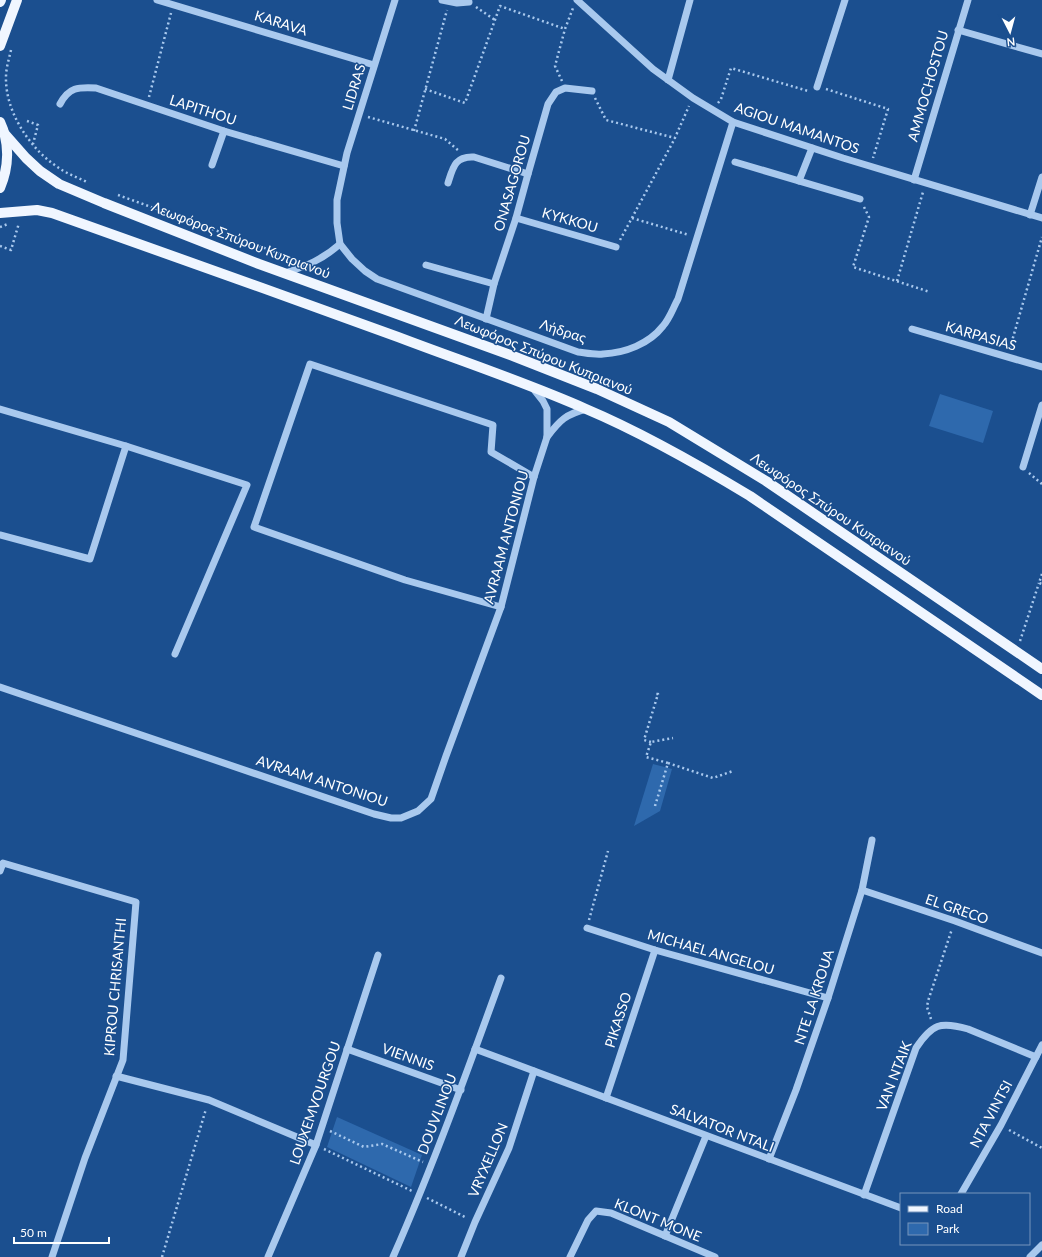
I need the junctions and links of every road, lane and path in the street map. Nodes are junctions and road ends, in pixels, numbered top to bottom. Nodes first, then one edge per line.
1 (17, 0) edge
2 (157, 0) edge
3 (395, 0) edge
4 (577, 0) edge
5 (690, 0) edge
6 (845, 0) edge
7 (968, 0) edge
8 (446, 1) edge
9 (469, 2) joint
10 (171, 3) edge
11 (573, 7) dead end
12 (495, 20) junction
13 (566, 29) junction
14 (958, 30) junction
15 (0, 46) edge
16 (11, 49) dead end
17 (1042, 54) edge
18 (374, 65) junction
19 (668, 80) junction
20 (817, 87) junction
21 (565, 88) junction
22 (425, 89) junction
23 (592, 91) joint
24 (693, 98) junction
25 (60, 104) dead end
26 (147, 105) junction
27 (713, 110) junction
28 (359, 115) junction
29 (27, 121) dead end
30 (0, 122) edge
31 (734, 122) junction
32 (224, 131) junction
33 (414, 131) junction
34 (4, 133) junction
35 (675, 138) junction
36 (33, 144) junction
37 (812, 148) junction
38 (466, 157) junction
39 (735, 162) dead end
40 (212, 165) dead end
41 (344, 166) junction
42 (870, 166) junction
43 (528, 174) junction
44 (1042, 177) edge
45 (914, 180) junction
46 (799, 181) junction
47 (88, 183) dead end
48 (448, 183) dead end
49 (925, 184) junction
50 (0, 188) edge
51 (115, 194) dead end
52 (860, 199) joint
53 (0, 213) edge
54 (1030, 215) junction
55 (516, 218) junction
56 (632, 218) junction
57 (1042, 218) edge
58 (19, 223) dead end
59 (1042, 237) edge
60 (697, 238) junction
61 (340, 244) junction
62 (0, 246) edge
63 (616, 247) joint
64 (310, 265) junction
65 (426, 265) dead end
66 (285, 273) junction
67 (897, 281) junction
68 (494, 284) junction
69 (930, 292) dead end
70 (486, 319) junction
71 (912, 329) dead end
72 (1008, 357) junction
73 (1042, 367) edge
74 (532, 387) junction
75 (1042, 405) edge
76 (0, 409) edge
77 (588, 409) junction
78 (1041, 413) edge
79 (547, 437) junction
80 (126, 446) junction
81 (1023, 467) joint
82 (534, 477) junction
83 (1042, 484) edge
84 (0, 535) edge
85 (1042, 574) edge
86 (1041, 583) edge
87 (502, 607) junction
88 (1016, 652) junction
89 (175, 654) dead end
90 (1042, 669) edge
91 (0, 687) edge
92 (656, 694) dead end
93 (1042, 694) edge
94 (673, 738) dead end
95 (651, 742) junction
96 (668, 764) junction
97 (733, 771) dead end
98 (655, 806) dead end
99 (872, 840) dead end
100 (608, 851) dead end
101 (0, 871) edge
102 (862, 890) junction
103 (955, 921) junction
104 (587, 928) joint
105 (655, 950) junction
106 (1042, 953) edge
107 (378, 955) dead end
108 (501, 978) dead end
109 (828, 998) junction
110 (933, 1027) junction
111 (1042, 1045) edge
112 (347, 1048) junction
113 (475, 1049) junction
114 (1036, 1057) junction
115 (534, 1071) junction
116 (116, 1076) junction
117 (461, 1090) junction
118 (606, 1098) junction
119 (209, 1100) junction
120 (1001, 1125) junction
121 (322, 1127) junction
122 (706, 1136) junction
123 (316, 1145) junction
124 (1042, 1148) edge
125 (769, 1159) junction
126 (431, 1166) junction
127 (962, 1193) edge
128 (420, 1195) junction
129 (864, 1195) junction
130 (900, 1208) edge
131 (475, 1222) junction
132 (665, 1236) junction
133 (1042, 1245) edge
134 (52, 1257) edge
135 (162, 1257) edge
136 (268, 1257) edge
137 (393, 1257) edge
138 (461, 1257) edge
139 (570, 1257) edge
140 (715, 1257) edge
141 (1030, 1257) edge

1 - 15 main road
2 - 10 street, KARAVA
3 - 18 street, LIDRAS
4 - 19 street, AGIOU MAMANTOS
5 - 19 street
6 - 20 street
7 - 14 street, AMMOCHOSTOU
8 - 9 street
8 - 22 path
9 - 12 path
10 - 18 street, KARAVA
10 - 26 path
11 - 13 path
12 - 13 path
12 - 22 path
13 - 21 path
14 - 17 street
14 - 45 street, AMMOCHOSTOU
16 - 36 path
18 - 28 street, LIDRAS
19 - 24 street, AGIOU MAMANTOS
20 - 27 path
20 - 42 path
21 - 23 street
21 - 43 street, ONASAGOROU
22 - 33 path
23 - 35 path
24 - 27 street, AGIOU MAMANTOS
24 - 35 path
25 - 26 street, LAPITHOU
26 - 32 street, LAPITHOU
27 - 31 street, AGIOU MAMANTOS
28 - 33 path
28 - 41 street, LIDRAS
29 - 36 path
30 - 34 main road
31 - 37 street, AGIOU MAMANTOS
31 - 60 street, Λήδρας
32 - 40 street
32 - 41 street, LAPITHOU
33 - 38 path
34 - 50 main road
34 - 66 main road, Λεωφόρος Σπύρου Κυπριανού
35 - 56 path
36 - 47 path
37 - 42 street, AGIOU MAMANTOS
37 - 46 street
38 - 43 street
38 - 48 street
39 - 46 street
41 - 61 street, LIDRAS
42 - 45 street, AGIOU MAMANTOS
43 - 55 street, ONASAGOROU
44 - 54 street
45 - 49 street, AGIOU MAMANTOS
46 - 52 street
49 - 54 street, AGIOU MAMANTOS
49 - 67 path
51 - 64 path
52 - 67 path
53 - 74 main road
54 - 57 street, AGIOU MAMANTOS
55 - 63 street, KYKKOU
55 - 68 street, ONASAGOROU
56 - 60 path
56 - 63 path
58 - 62 path
59 - 72 path
60 - 70 street, Λήδρας
61 - 64 street
61 - 70 street, Λήδρας
64 - 66 street
65 - 68 street
66 - 88 main road, Λεωφόρος Σπύρου Κυπριανού
67 - 69 path
68 - 70 street, ONASAGOROU
71 - 72 street, KARPASIAS
72 - 73 street, KARPASIAS
74 - 77 main road
74 - 79 street
75 - 78 street
76 - 80 street
77 - 79 street
77 - 93 main road
78 - 81 street
79 - 82 street, AVRAAM ANTONIOU
80 - 84 street
80 - 89 street
81 - 83 path
82 - 87 street, AVRAAM ANTONIOU
82 - 87 street
85 - 86 path
86 - 88 path
87 - 91 street, AVRAAM ANTONIOU
88 - 90 main road, Λεωφόρος Σπύρου Κυπριανού
92 - 95 path
94 - 95 path
95 - 96 path
96 - 97 path
96 - 98 path
99 - 102 street, NTE LA KROUA
100 - 104 path
101 - 116 street, KIPROU CHRISANTHI
102 - 103 street, EL GRECO
102 - 109 street, NTE LA KROUA
103 - 106 street, EL GRECO
103 - 110 path
104 - 105 street, MICHAEL ANGELOU
105 - 109 street, MICHAEL ANGELOU
105 - 118 street, PIKASSO
107 - 112 street, LOUXEMVOURGOU
108 - 113 street, DOUVLINOU
109 - 125 street, NTE LA KROUA
110 - 114 street
110 - 129 street, VAN NTAIK
111 - 114 street, NTA VINTSI
112 - 117 street, VIENNIS
112 - 121 street, LOUXEMVOURGOU
113 - 115 street, SALVATOR NTALI
113 - 117 street, DOUVLINOU
114 - 120 street, NTA VINTSI
115 - 118 street, SALVATOR NTALI
115 - 131 street, VRYXELLON
116 - 119 street
116 - 134 street, KIPROU CHRISANTHI
117 - 126 street, DOUVLINOU
118 - 122 street, SALVATOR NTALI
119 - 123 street
119 - 135 path
120 - 124 path
120 - 127 street, NTA VINTSI
121 - 123 street, LOUXEMVOURGOU
121 - 126 path
122 - 125 street, SALVATOR NTALI
122 - 132 street
123 - 128 path
123 - 136 street, LOUXEMVOURGOU
125 - 129 street, SALVATOR NTALI
126 - 128 street, DOUVLINOU
128 - 131 path
128 - 137 street, DOUVLINOU
129 - 130 street, SALVATOR NTALI
131 - 138 street, VRYXELLON
132 - 139 street, KLONT MONE
132 - 140 street, KLONT MONE
133 - 141 street

